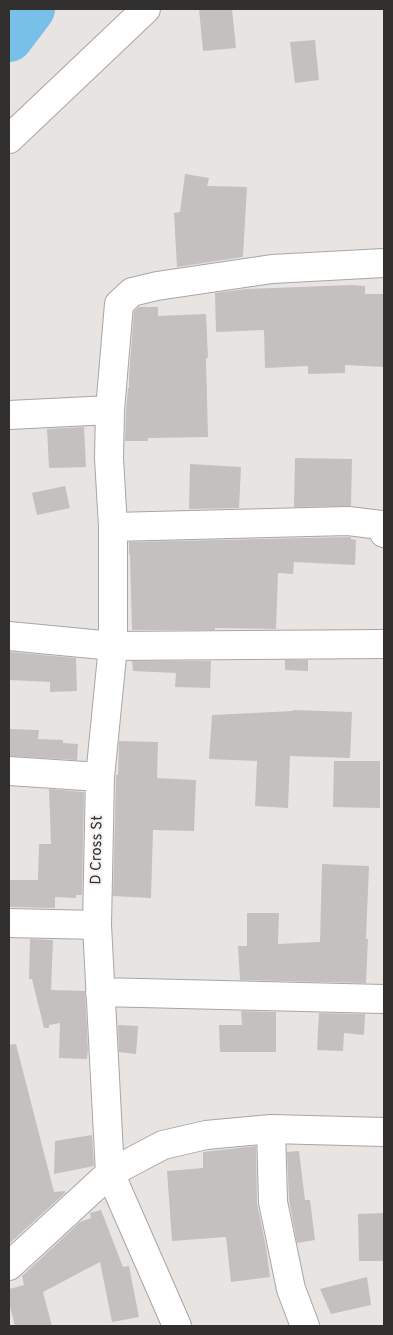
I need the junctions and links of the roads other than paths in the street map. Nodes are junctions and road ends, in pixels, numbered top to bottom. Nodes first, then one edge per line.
1 (146, 9) edge
2 (9, 139) edge
3 (384, 263) edge
4 (110, 410) junction
5 (9, 415) edge
6 (113, 527) junction
7 (384, 532) edge
8 (9, 636) edge
9 (384, 644) edge
10 (112, 646) junction
11 (9, 771) edge
12 (100, 777) junction
13 (9, 923) edge
14 (97, 925) junction
15 (100, 992) junction
16 (384, 998) edge
17 (271, 1129) junction
18 (384, 1132) edge
19 (110, 1173) junction
20 (9, 1266) edge
21 (177, 1326) edge
22 (305, 1326) edge

1 - 2 street
3 - 4 street, D Cross St
4 - 5 street
4 - 6 street, D Cross St
6 - 7 street
6 - 10 street, D Cross St
8 - 10 street
9 - 10 street
10 - 12 street, D Cross St
11 - 12 street
12 - 14 street, D Cross St
13 - 14 street
14 - 15 street, D Cross St
15 - 16 street
15 - 19 street, D Cross St
17 - 18 street
17 - 19 street
17 - 22 street
19 - 20 street
19 - 21 street

